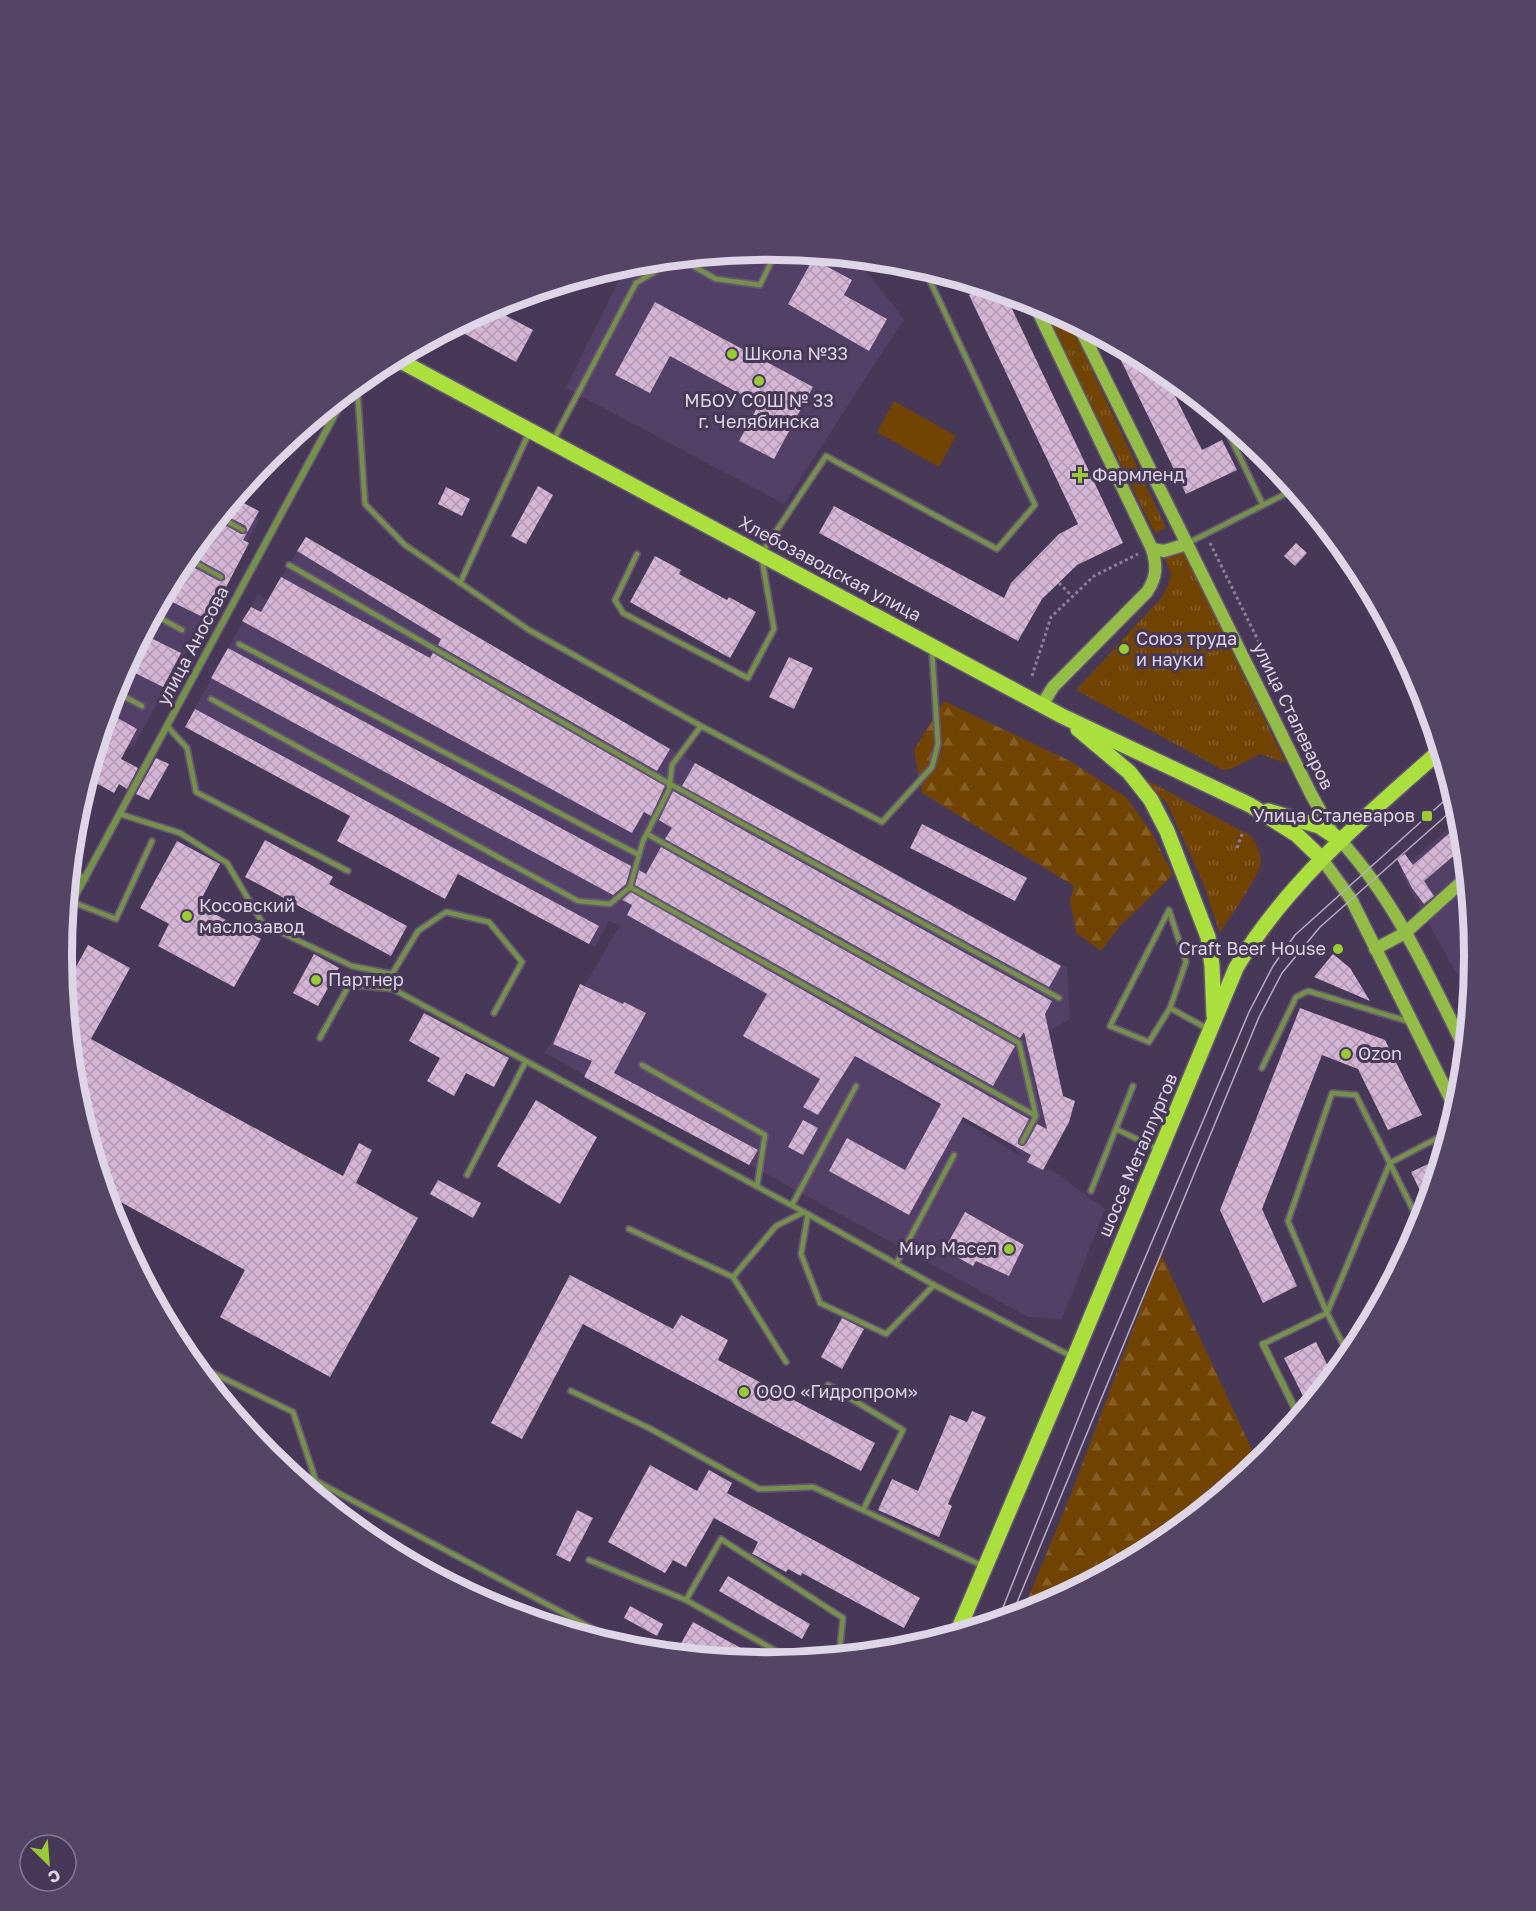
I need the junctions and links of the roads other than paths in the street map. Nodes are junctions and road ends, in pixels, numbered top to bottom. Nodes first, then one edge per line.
1 (772, 260) edge
2 (689, 264) edge
3 (663, 268) edge
4 (929, 279) edge
5 (1039, 314) edge
6 (1084, 335) edge
7 (404, 363) edge
8 (358, 393) edge
9 (338, 408) edge
10 (322, 421) edge
11 (329, 425) junction
12 (531, 430) junction
13 (1229, 434) edge
14 (552, 442) junction
15 (1287, 493) edge
16 (1263, 506) junction
17 (226, 521) edge
18 (243, 530) dead end
19 (1192, 541) junction
20 (1152, 549) junction
21 (637, 554) dead end
22 (761, 554) junction
23 (194, 562) edge
24 (289, 565) dead end
25 (221, 577) dead end
26 (460, 582) junction
27 (160, 618) edge
28 (182, 630) dead end
29 (240, 644) dead end
30 (931, 646) junction
31 (123, 696) edge
32 (211, 699) dead end
33 (1042, 705) junction
34 (142, 706) dead end
35 (1062, 716) junction
36 (167, 726) junction
37 (701, 726) junction
38 (1434, 755) edge
39 (670, 784) junction
40 (1250, 805) junction
41 (120, 814) junction
42 (647, 834) junction
43 (1337, 837) junction
44 (152, 841) dead end
45 (639, 855) junction
46 (1322, 859) junction
47 (348, 871) dead end
48 (77, 874) edge
49 (86, 879) junction
50 (1460, 884) edge
51 (630, 887) junction
52 (75, 894) edge
53 (74, 902) edge
54 (1405, 933) junction
55 (1375, 949) junction
56 (1059, 998) dead end
57 (1170, 1008) junction
58 (495, 1013) dead end
59 (1412, 1023) junction
60 (1213, 1026) junction
61 (1459, 1037) edge
62 (320, 1038) dead end
63 (526, 1061) junction
64 (642, 1065) dead end
65 (1262, 1068) dead end
66 (856, 1086) dead end
67 (1133, 1086) dead end
68 (1449, 1097) edge
69 (1036, 1116) junction
70 (1116, 1129) junction
71 (1440, 1136) edge
72 (1022, 1142) dead end
73 (1161, 1150) junction
74 (954, 1155) dead end
75 (1390, 1163) junction
76 (467, 1175) dead end
77 (757, 1186) junction
78 (1091, 1191) dead end
79 (792, 1205) junction
80 (806, 1213) junction
81 (1414, 1213) edge
82 (629, 1228) dead end
83 (896, 1264) junction
84 (733, 1277) junction
85 (934, 1285) junction
86 (1328, 1313) junction
87 (1263, 1344) joint
88 (1344, 1346) edge
89 (1074, 1358) junction
90 (786, 1362) dead end
91 (211, 1372) edge
92 (828, 1384) dead end
93 (571, 1391) dead end
94 (1295, 1409) edge
95 (309, 1479) edge
96 (316, 1481) junction
97 (863, 1510) junction
98 (589, 1560) dead end
99 (984, 1566) junction
100 (686, 1600) junction
101 (961, 1624) edge
102 (594, 1629) edge
103 (840, 1648) edge
104 (777, 1652) edge

1 - 2 lane
3 - 14 lane
4 - 22 lane
5 - 20 street
6 - 19 street, улица Сталеваров
7 - 12 main road, Хлебозаводская улица
8 - 26 lane
9 - 11 street, улица Аносова
10 - 11 lane
11 - 36 street, улица Аносова
12 - 14 main road, Хлебозаводская улица
12 - 26 lane
13 - 16 lane
14 - 22 main road, Хлебозаводская улица
15 - 16 lane
16 - 19 lane
17 - 18 lane
19 - 20 street
19 - 43 street, улица Сталеваров
20 - 33 street
21 - 22 lane
22 - 30 main road, Хлебозаводская улица
23 - 25 lane
24 - 39 lane
26 - 37 lane
27 - 28 lane
29 - 45 lane
30 - 33 main road, Хлебозаводская улица
30 - 37 lane
31 - 34 lane
32 - 51 lane
33 - 35 main road, Хлебозаводская улица
35 - 40 main road, Хлебозаводская улица
35 - 60 main road
36 - 41 street, улица Аносова
36 - 47 lane
37 - 39 lane
38 - 43 main road, шоссе Металлургов
39 - 42 lane
39 - 56 lane
40 - 43 main road, Хлебозаводская улица
40 - 46 main road, Хлебозаводская улица
41 - 49 street, улица Аносова
41 - 58 lane
42 - 45 lane
42 - 69 lane
43 - 46 main road, шоссе Металлургов
43 - 54 street, улица Сталеваров
44 - 53 lane
45 - 51 lane
46 - 55 street
46 - 60 main road, шоссе Металлургов
48 - 49 lane
49 - 52 street, улица Аносова
50 - 54 street
51 - 69 lane
54 - 55 street
54 - 61 street, улица Сталеваров
55 - 59 street
57 - 57 lane
57 - 60 lane
59 - 65 lane
59 - 68 street
60 - 73 main road, шоссе Металлургов
62 - 63 lane
63 - 76 lane
63 - 77 lane
64 - 77 lane
66 - 79 lane
67 - 70 lane
69 - 72 lane
70 - 73 lane
70 - 78 lane
71 - 75 lane
73 - 89 main road, шоссе Металлургов
74 - 83 lane
75 - 81 lane
75 - 86 lane
75 - 86 lane
77 - 79 lane
79 - 80 lane
80 - 83 lane
80 - 84 lane
80 - 85 lane
82 - 84 lane
83 - 85 lane
84 - 90 lane
85 - 89 lane
86 - 87 lane
86 - 88 lane
87 - 94 street
89 - 99 main road, шоссе Металлургов
91 - 96 lane
92 - 97 lane
93 - 97 lane
95 - 96 lane
96 - 102 lane
97 - 99 lane
98 - 100 lane
99 - 101 main road, шоссе Металлургов
100 - 103 lane
100 - 104 lane

